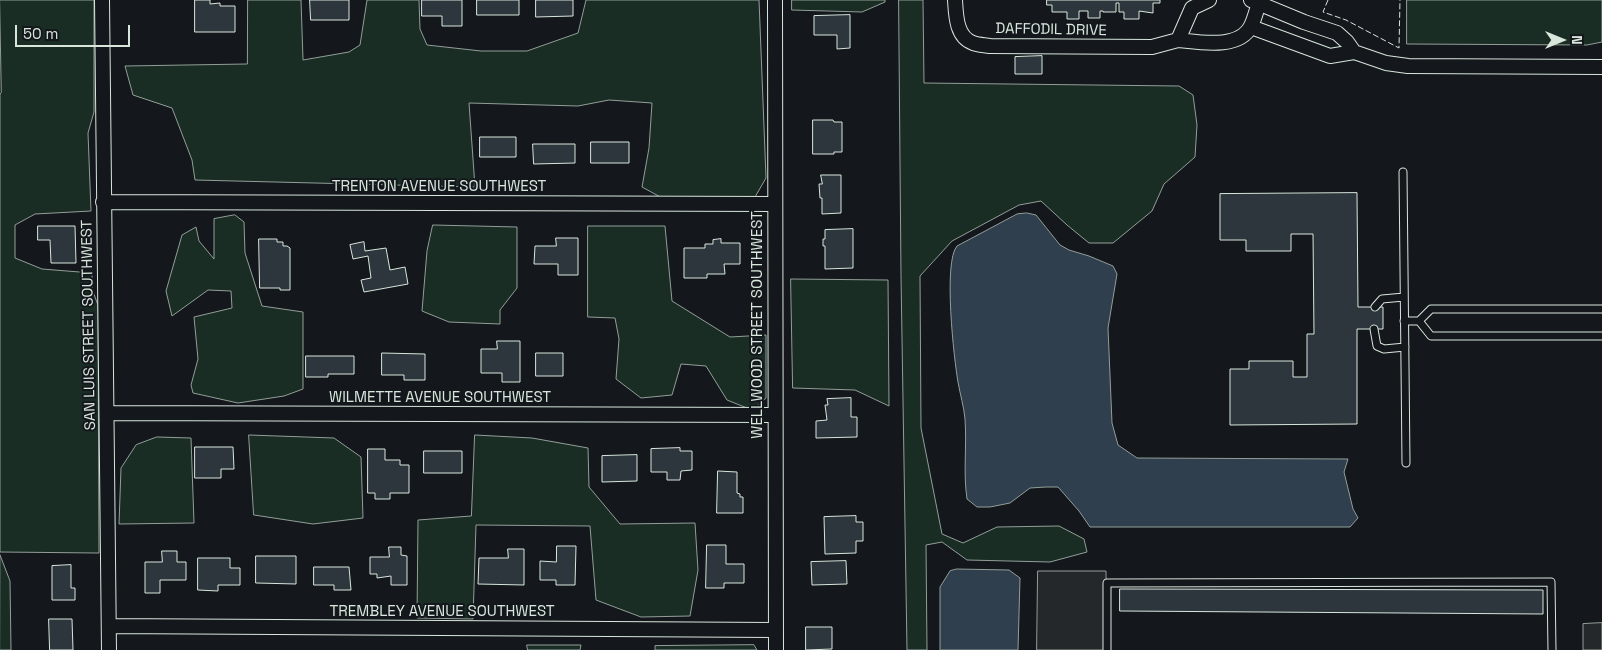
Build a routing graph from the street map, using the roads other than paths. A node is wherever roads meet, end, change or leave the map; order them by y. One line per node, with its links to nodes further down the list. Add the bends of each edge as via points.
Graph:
1 (102, 0): 11 (street, SAN LUIS STREET SOUTHWEST)
2 (774, 0): 12 (street, WELLWOOD STREET SOUTHWEST)
3 (956, 0): 7 (street, DAFFODIL DRIVE, via 957,24 963,37 973,43 990,46 1152,48)
4 (1209, 0): 7 (street, via 1192,8)
5 (1257, 1): 6 (street); 8 (street, via 1337,33)
6 (1251, 28): 7 (street, DAFFODIL DRIVE, via 1231,41 1218,44); 8 (street, via 1330,56)
7 (1178, 40)
8 (1354, 52): 9 (street, via 1386,63 1408,66)
9 (1602, 67)
10 (1402, 172): 13 (lane)
11 (103, 202): 12 (street, TRENTON AVENUE SOUTHWEST); 21 (street, SAN LUIS STREET SOUTHWEST)
12 (774, 204): 22 (street, WELLWOOD STREET SOUTHWEST)
13 (1404, 297): 14 (lane, via 1382,299); 16 (lane)
14 (1375, 307)
15 (1602, 309): 17 (lane, via 1432,309)
16 (1404, 321): 17 (lane); 20 (lane)
17 (1419, 321): 19 (lane, via 1431,336)
18 (1374, 329): 20 (lane, via 1377,346 1384,349)
19 (1602, 336)
20 (1405, 347): 23 (lane)
21 (107, 413): 22 (street, WILMETTE AVENUE SOUTHWEST); 24 (street, SAN LUIS STREET SOUTHWEST)
22 (774, 415): 25 (street, WELLWOOD STREET SOUTHWEST)
23 (1406, 463)
24 (109, 626): 25 (street, TREMBLEY AVENUE SOUTHWEST); 26 (street, SAN LUIS STREET SOUTHWEST)
25 (775, 630): 27 (street, WELLWOOD STREET SOUTHWEST)
26 (109, 650)
27 (776, 650)
28 (1107, 650): 29 (lane, via 1107,583 1551,582)
29 (1552, 650)

